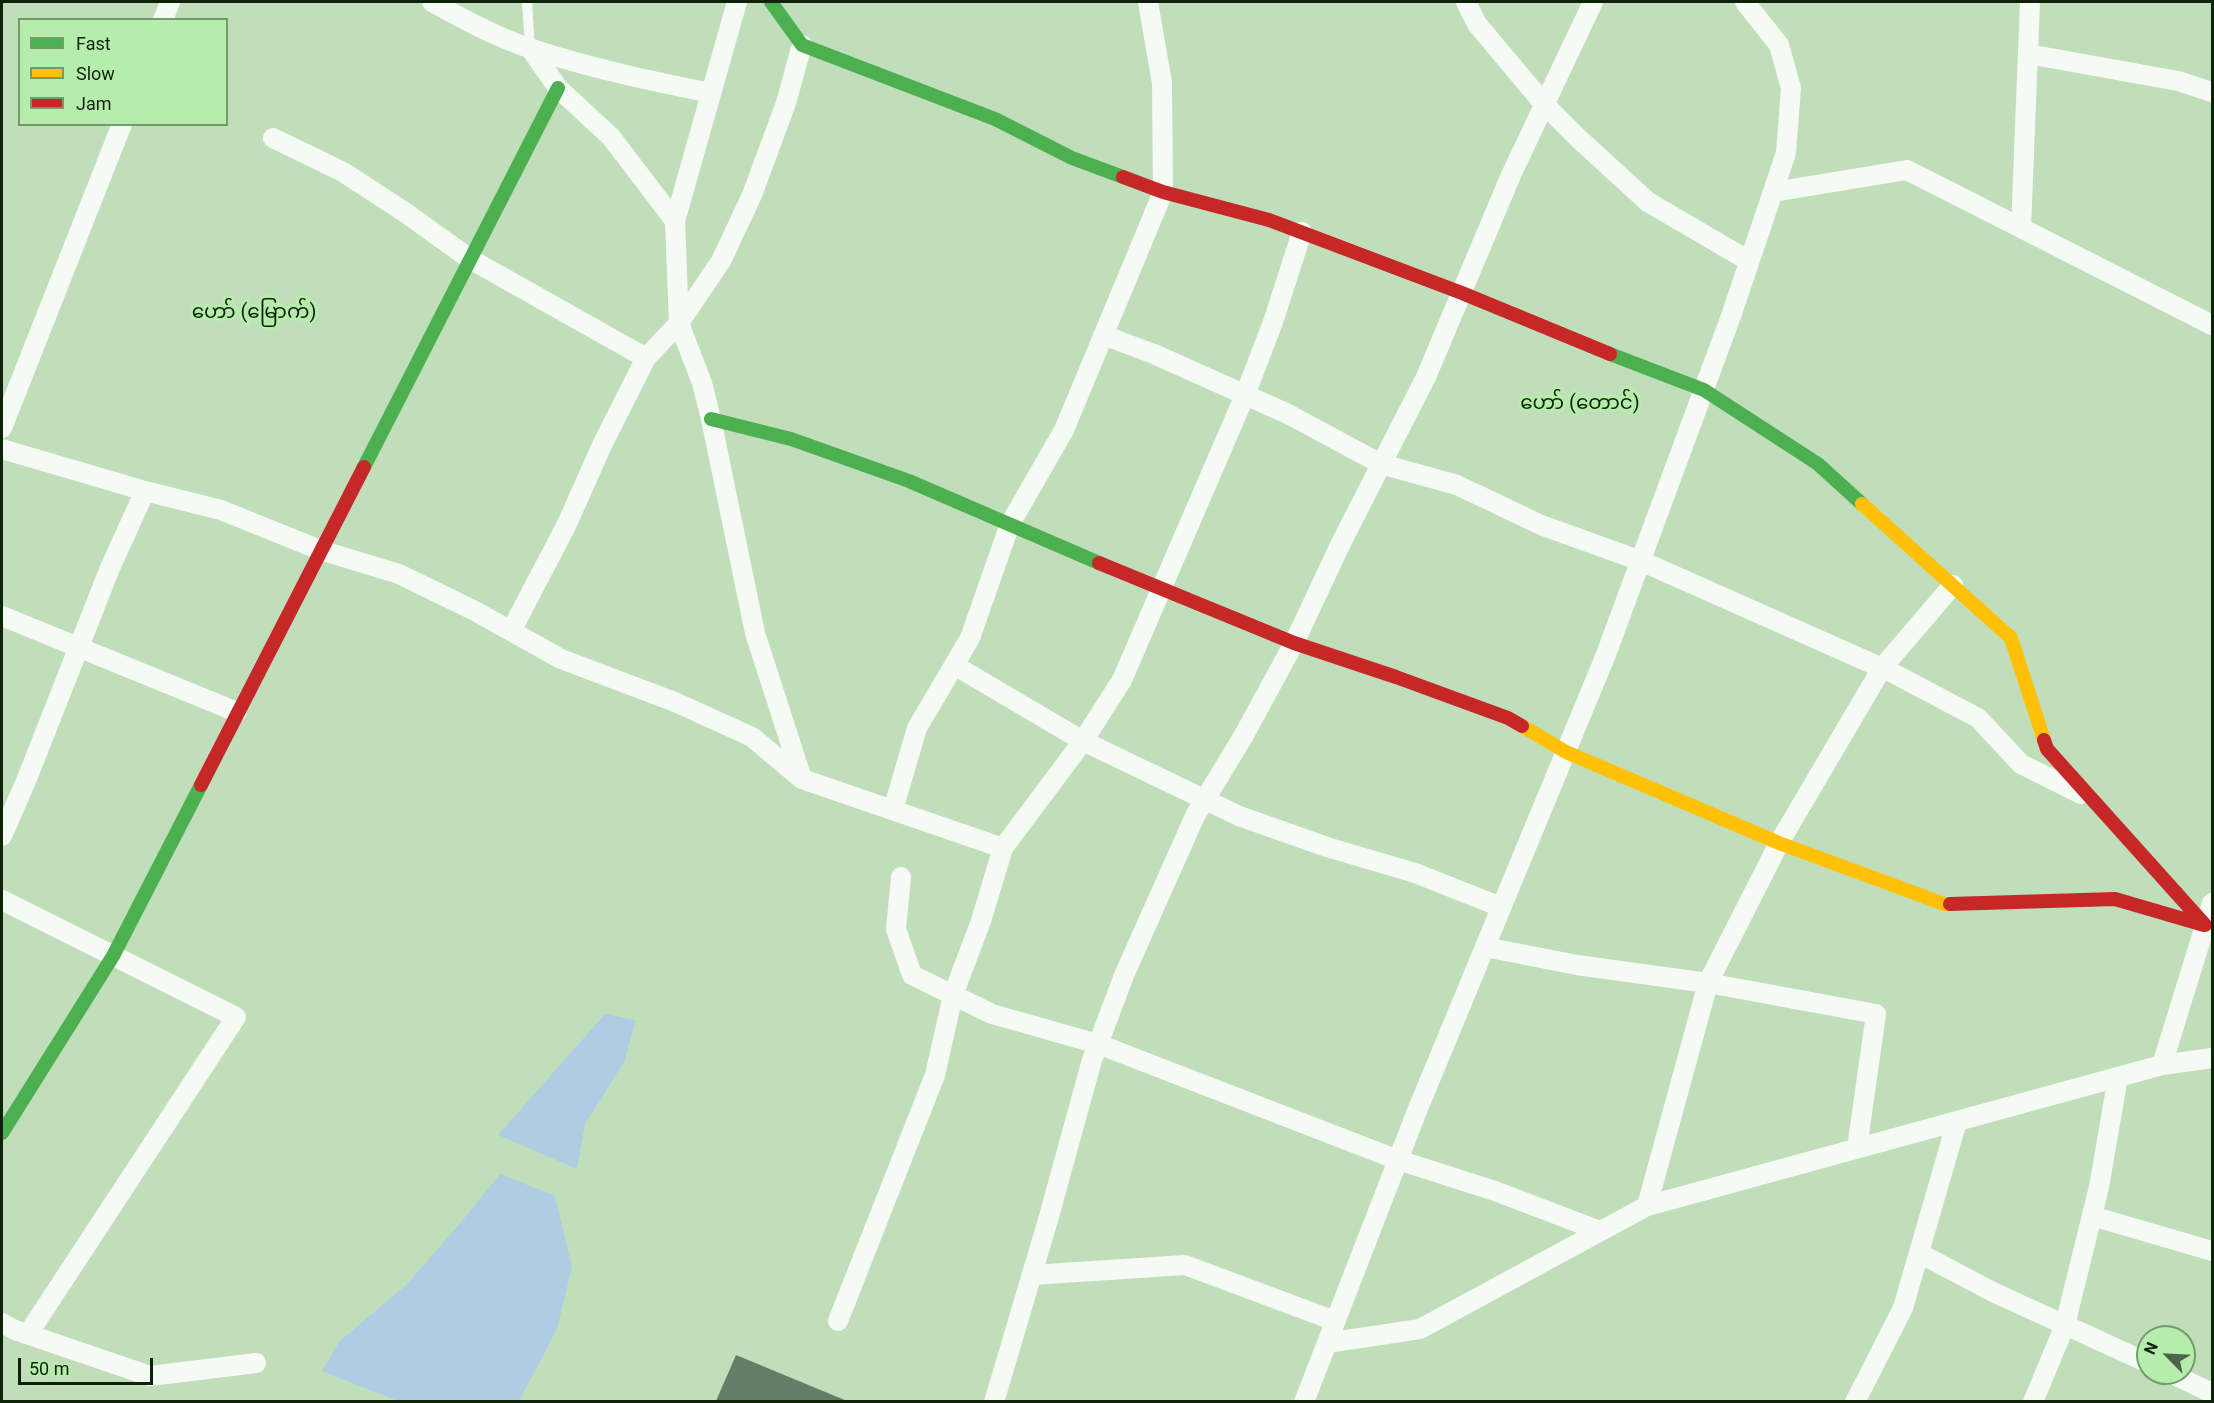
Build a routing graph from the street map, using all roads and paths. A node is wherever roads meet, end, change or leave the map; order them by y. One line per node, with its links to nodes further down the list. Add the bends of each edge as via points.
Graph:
1 (170, 2): 11 (street)
2 (432, 2): 13 (street)
3 (527, 2): 13 (lane)
4 (737, 2): 17 (street)
5 (771, 2): 12 (street)
6 (1148, 2): 21 (street, via 1162,83)
7 (1466, 2): 18 (street, via 1478,24)
8 (1593, 2): 18 (street)
9 (1745, 2): 22 (street, via 1779,45 1791,88 1786,153)
10 (2030, 2): 14 (street)
11 (164, 18)
12 (802, 45): 21 (street, via 995,119 1072,158); 29 (street, via 786,103 752,195 720,261)
13 (530, 48): 15 (street); 17 (street, via 630,76)
14 (2028, 54): 16 (street, via 2178,81); 24 (street)
15 (558, 88): 23 (street, via 611,137); 26 (street)
16 (2212, 92)
17 (711, 93): 23 (street)
18 (1544, 104): 27 (street, via 1648,202); 28 (street)
19 (121, 126): 36 (street)
20 (273, 138): 26 (street, via 343,172)
21 (1163, 192): 25 (street); 31 (street)
22 (1773, 192): 24 (street, via 1907,170); 27 (street)
23 (675, 221): 29 (street)
24 (2021, 228): 30 (street)
25 (1302, 232): 28 (street); 34 (street)
26 (470, 259): 32 (street); 41 (street)
27 (1749, 261): 33 (street)
28 (1462, 293): 33 (street); 38 (street, via 1426,378)
29 (679, 323): 32 (street); 35 (street)
30 (2212, 325)
31 (1103, 336): 34 (street); 40 (street, via 1064,430)
32 (646, 358): 46 (street)
33 (1704, 390): 42 (street); 43 (street, via 1818,464)
34 (1245, 395): 38 (street); 44 (street)
35 (711, 419): 40 (street, via 791,439 909,481); 54 (street, via 755,633)
36 (2, 428)
37 (2, 449): 39 (street)
38 (1382, 464): 42 (street, via 1457,485 1541,525); 47 (street)
39 (145, 491): 41 (street, via 220,510); 48 (street)
40 (1010, 524): 44 (street); 49 (street, via 970,638)
41 (320, 550): 46 (street, via 399,574); 51 (street)
42 (1641, 561): 50 (street); 53 (street)
43 (1953, 585): 50 (street); 56 (street, via 2011,638 2047,748)
44 (1160, 589): 47 (street); 52 (street, via 1122,680)
45 (2, 616): 48 (street)
46 (511, 631): 54 (street, via 561,659 675,702 752,737)
47 (1294, 643): 53 (street, via 1508,718); 55 (street)
48 (77, 646): 51 (street); 58 (street)
49 (954, 665): 52 (street); 57 (street, via 917,728)
50 (1881, 668): 56 (street, via 1978,718 2021,764); 59 (street)
51 (237, 712): 67 (street)
52 (1083, 741): 55 (street); 60 (street)
53 (1566, 752): 59 (street); 64 (street)
54 (802, 779): 57 (street)
55 (1204, 800): 64 (street, via 1327,847 1415,873); 70 (street, via 1129,963)
56 (2094, 801): 65 (street)
57 (893, 810): 60 (street)
58 (2, 836)
59 (1779, 843): 65 (street, via 1944,904 2115,899); 68 (street)
60 (1003, 848): 69 (street)
61 (901, 877): 69 (street, via 896,929 912,975)
62 (2, 900): 67 (street)
63 (2212, 903): 65 (street)
64 (1501, 908): 66 (street)
65 (2209, 926): 72 (street)
66 (1485, 947): 68 (street, via 1577,965); 77 (street)
67 (113, 956): 75 (street); 88 (street, via 236,1017)
68 (1708, 983): 76 (street, via 1876,1014); 78 (street)
69 (953, 995): 70 (street, via 992,1014); 84 (street, via 935,1075)
70 (1098, 1044): 77 (street); 83 (street)
71 (2212, 1058): 72 (street)
72 (2162, 1065): 73 (street)
73 (2118, 1077): 74 (street); 79 (street)
74 (1957, 1121): 76 (street); 82 (street)
75 (2, 1133)
76 (1857, 1148): 78 (street)
77 (1398, 1160): 80 (street); 85 (street)
78 (1647, 1206): 80 (street)
79 (2092, 1216): 81 (street); 87 (street)
80 (1600, 1231): 89 (street, via 1420,1329)
81 (2212, 1251)
82 (1919, 1253): 87 (street); 96 (street, via 1903,1308)
83 (1032, 1275): 85 (street, via 1185,1265); 94 (street)
84 (838, 1321)
85 (1335, 1321): 89 (street)
86 (2, 1323): 88 (street)
87 (2066, 1324): 90 (street); 97 (street)
88 (28, 1334): 91 (street, via 150,1376)
89 (1327, 1343): 95 (street)
90 (2136, 1357)
91 (256, 1363)
92 (2195, 1385): 93 (street)
93 (2212, 1393)
94 (994, 1401)
95 (1304, 1401)
96 (1855, 1401)
97 (2033, 1401)

